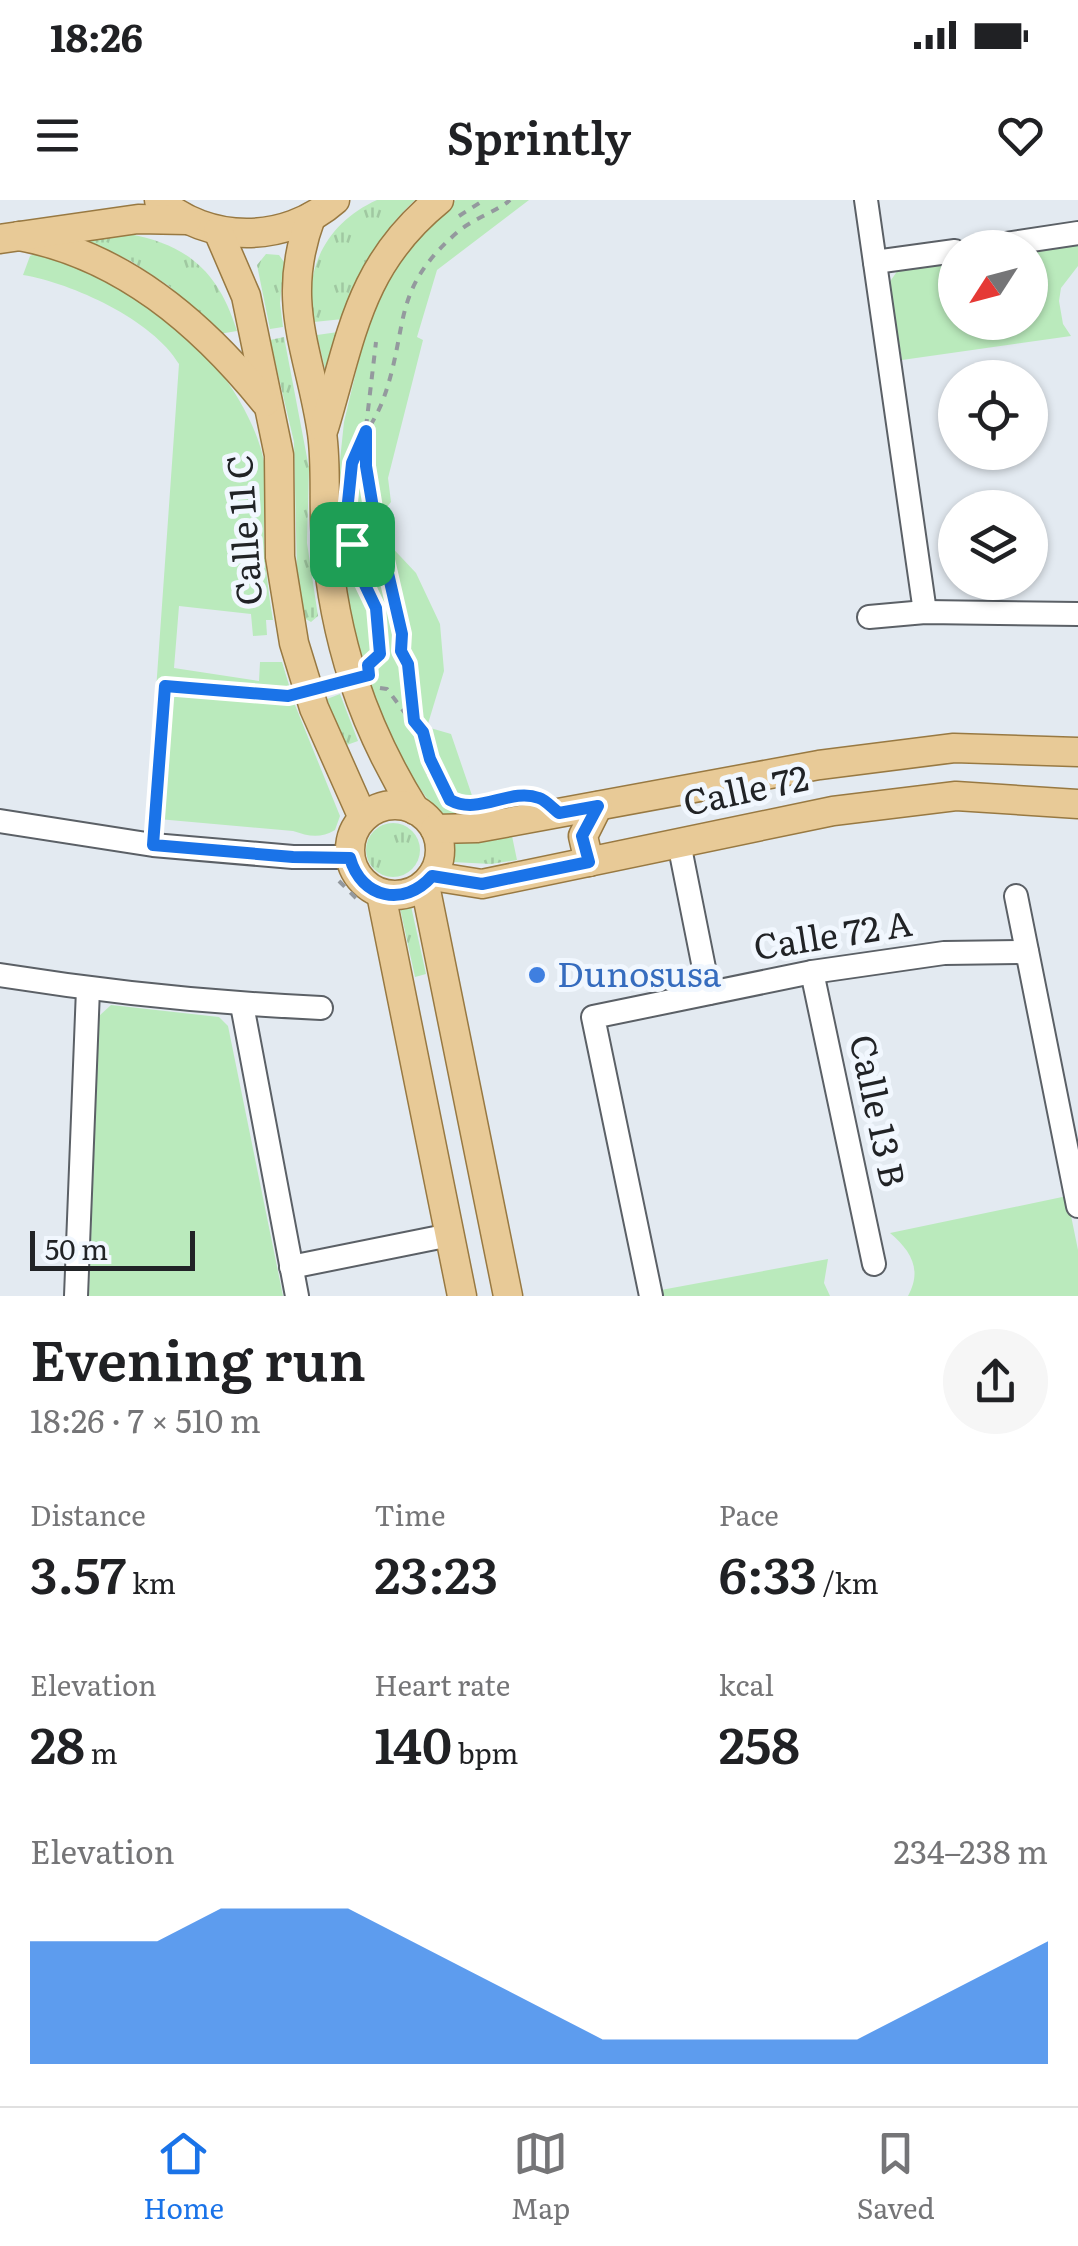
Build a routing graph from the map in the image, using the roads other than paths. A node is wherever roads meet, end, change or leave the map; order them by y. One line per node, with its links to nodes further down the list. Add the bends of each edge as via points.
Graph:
1 (158, 200): 6 (main road)
2 (334, 200): 5 (main road)
3 (866, 200): 12 (street)
4 (444, 212): 14 (main road, via 400,236 375,273)
5 (311, 218): 7 (main road, via 266,232); 14 (main road, via 297,272 296,319)
6 (187, 220): 7 (main road); 9 (main road, via 138,219)
7 (218, 231): 13 (main road, Calle 11 C, via 246,296)
8 (1078, 233): 10 (street)
9 (10, 238): 13 (main road, via 52,242 153,292 220,350)
10 (1048, 238)
11 (938, 253): 12 (street)
12 (875, 262): 15 (street)
13 (270, 407): 19 (main road, Calle 11 C, via 279,454 280,558)
14 (322, 434): 18 (main road)
15 (925, 612): 16 (street); 17 (street)
16 (1078, 614)
17 (869, 618)
18 (339, 634): 19 (main road); 24 (main road, via 360,677 372,735)
19 (294, 643): 23 (main road, Calle 11 C)
20 (1078, 752): 22 (main road, Calle 72, via 954,748)
21 (1078, 804): 26 (main road, Calle 72, via 956,796 832,811)
22 (598, 806): 24 (main road, Calle 72, via 477,828); 28 (main road, via 582,836)
23 (363, 818): 24 (main road, via 393,805); 27 (main road, via 351,836)
24 (425, 820): 29 (main road, via 440,848)
25 (0, 821): 27 (street, via 153,845)
26 (679, 843): 28 (main road, Calle 72); 36 (street)
27 (350, 858): 30 (main road, via 357,876)
28 (589, 862): 29 (main road, Calle 72, via 482,884)
29 (428, 881): 30 (main road, via 404,895); 37 (main road)
30 (382, 894): 40 (main road)
31 (1016, 896): 32 (street)
32 (1027, 952): 33 (street, Calle 72 A, via 944,953); 41 (street)
33 (812, 972): 36 (street, Calle 72 A); 43 (street, Calle 13 B)
34 (0, 975): 35 (street)
35 (88, 989): 38 (street); 45 (street)
36 (709, 993): 49 (street, Calle 72 A, via 593,1017)
37 (449, 1002): 40 (main road); 48 (main road)
38 (242, 1005): 39 (street); 44 (street)
39 (322, 1008)
40 (405, 1011): 42 (main road)
41 (1078, 1206)
42 (450, 1235): 44 (street); 47 (main road)
43 (874, 1264)
44 (291, 1267): 46 (street)
45 (76, 1296)
46 (297, 1296)
47 (462, 1296)
48 (508, 1296)
49 (650, 1296)

